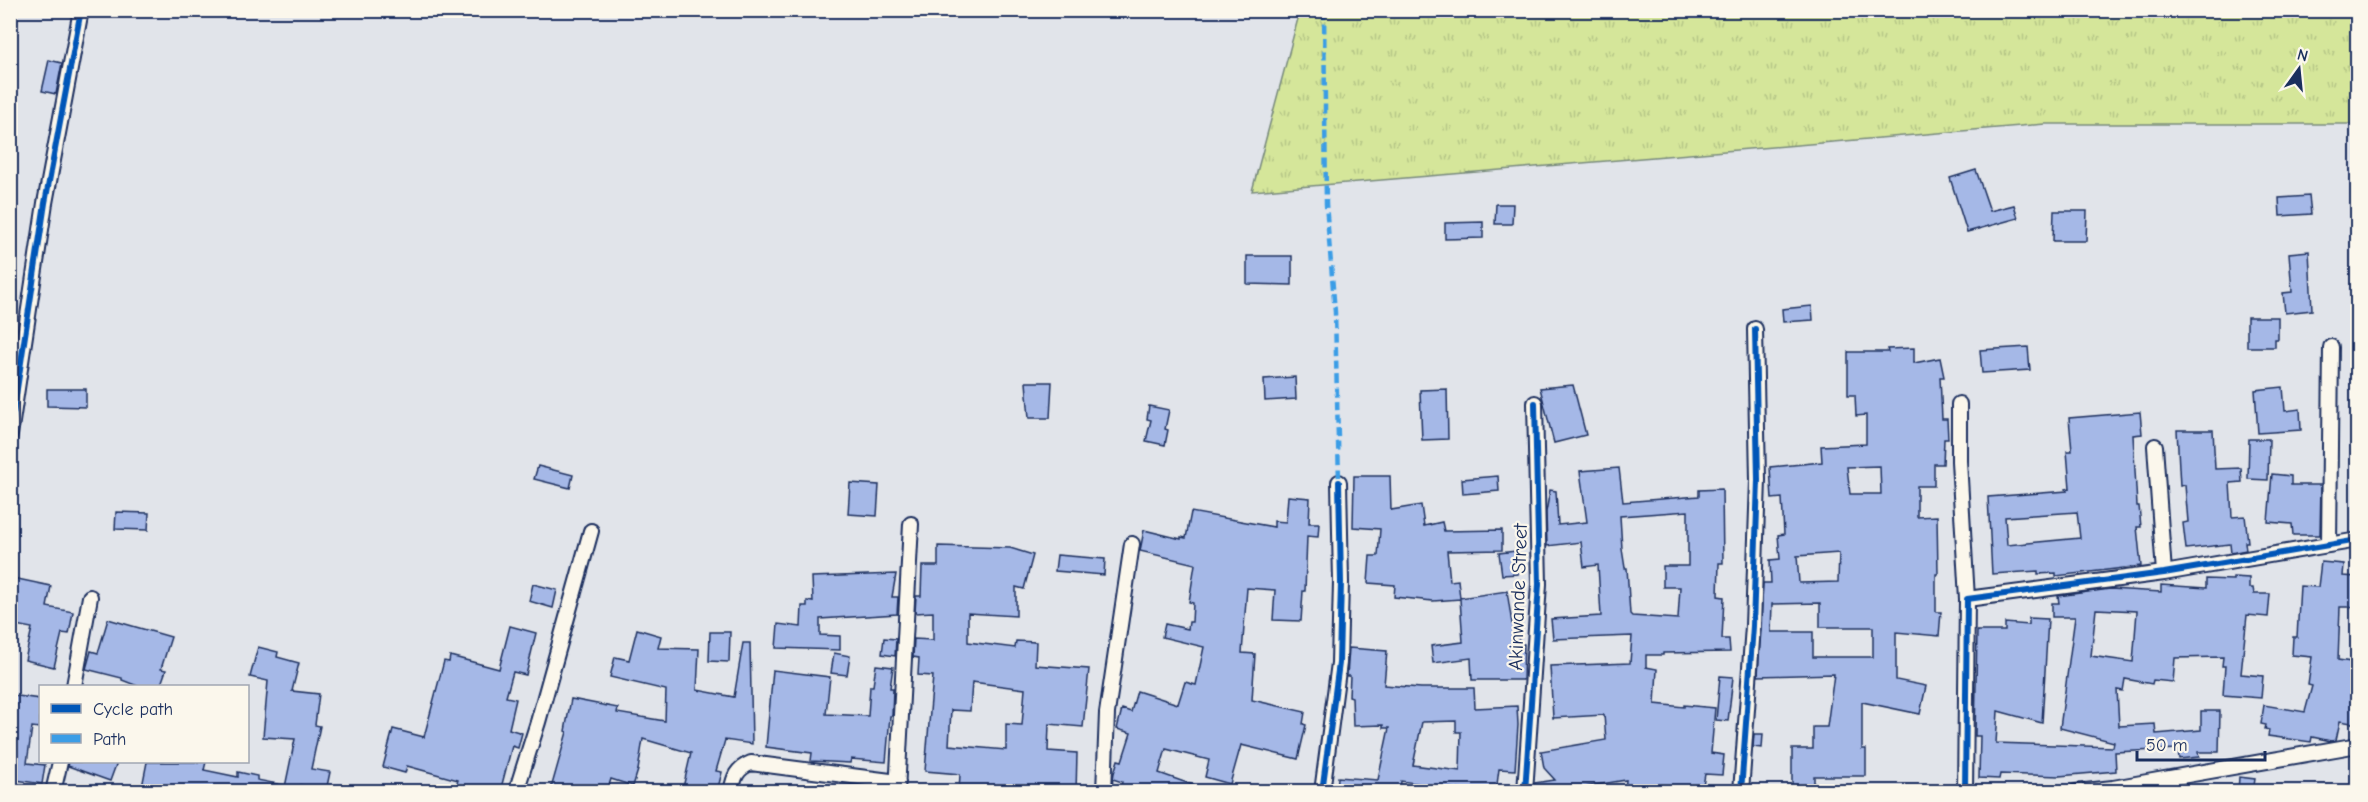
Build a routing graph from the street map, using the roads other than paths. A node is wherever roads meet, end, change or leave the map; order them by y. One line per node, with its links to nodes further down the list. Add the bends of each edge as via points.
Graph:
1 (81, 10): 6 (street, via 45,203)
2 (1755, 329): 27 (street, via 1758,480)
3 (2331, 347): 13 (street)
4 (1535, 404): 26 (street, Akinwande Street, via 1539,584)
5 (1959, 404): 16 (street)
6 (10, 435)
7 (2155, 446): 14 (street)
8 (1339, 482): 25 (street, via 1339,663)
9 (911, 524): 20 (street)
10 (591, 531): 22 (street)
11 (2358, 540): 13 (street)
12 (1132, 544): 24 (street, via 1107,713)
13 (2329, 545): 14 (street)
14 (2164, 573): 16 (street)
15 (90, 597): 17 (street)
16 (1967, 599): 28 (street)
17 (74, 685)
18 (2358, 745): 29 (street)
19 (60, 763): 21 (street)
20 (898, 787): 23 (street, via 751,763 741,767 734,777)
21 (53, 792)
22 (516, 792)
23 (731, 792)
24 (1104, 792)
25 (1322, 792)
26 (1525, 792)
27 (1741, 792)
28 (1965, 792)
29 (2076, 792)

